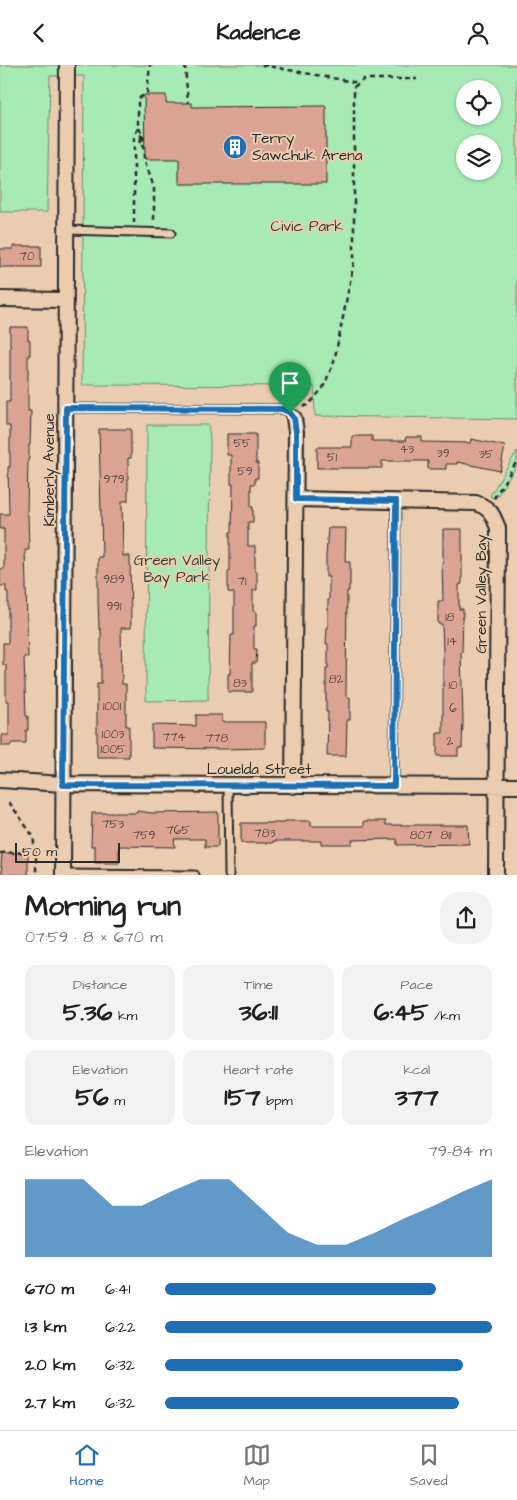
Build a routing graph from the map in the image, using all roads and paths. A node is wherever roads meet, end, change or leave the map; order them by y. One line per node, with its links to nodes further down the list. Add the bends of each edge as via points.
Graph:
1 (66, 65): 11 (street, Kimberly Avenue)
2 (150, 65): 8 (path, via 147,93 138,99)
3 (186, 65): 7 (path)
4 (262, 65): 6 (path)
5 (417, 79): 6 (path, via 364,79)
6 (360, 83): 18 (path, via 354,87 354,261 334,362 323,388)
7 (188, 103)
8 (138, 128): 10 (path); 12 (path, via 134,137)
9 (145, 135): 10 (path, bridge, via 141,135 140,146)
10 (143, 146): 13 (path, via 154,188)
11 (65, 230): 12 (lane); 16 (street, Kimberly Avenue)
12 (134, 232): 13 (lane)
13 (154, 232): 14 (lane)
14 (171, 233)
15 (0, 299): 16 (street)
16 (65, 300): 17 (street, Kimberly Avenue)
17 (66, 408): 18 (lane, via 282,409); 24 (street, Kimberly Avenue)
18 (292, 416): 20 (street, via 296,432)
19 (517, 461): 22 (path)
20 (296, 499): 21 (street); 26 (street)
21 (396, 501): 22 (street, via 476,503); 27 (lane)
22 (488, 508): 28 (street, Green Valley Bay, via 498,528)
23 (0, 780): 24 (street, Louelda Street)
24 (63, 785): 25 (street, Louelda Street); 33 (street, Kimberly Avenue)
25 (228, 785): 26 (street, Louelda Street); 36 (lane)
26 (293, 786): 27 (street, Louelda Street)
27 (394, 786): 28 (street, Louelda Street)
28 (496, 786): 29 (street, Louelda Street); 37 (street, Green Valley Bay)
29 (517, 787)
30 (9, 802): 31 (path, via 33,836)
31 (36, 852): 32 (path); 34 (path)
32 (0, 853)
33 (63, 874): 35 (lane)
34 (36, 875)
35 (195, 875)
36 (229, 875)
37 (496, 875)

